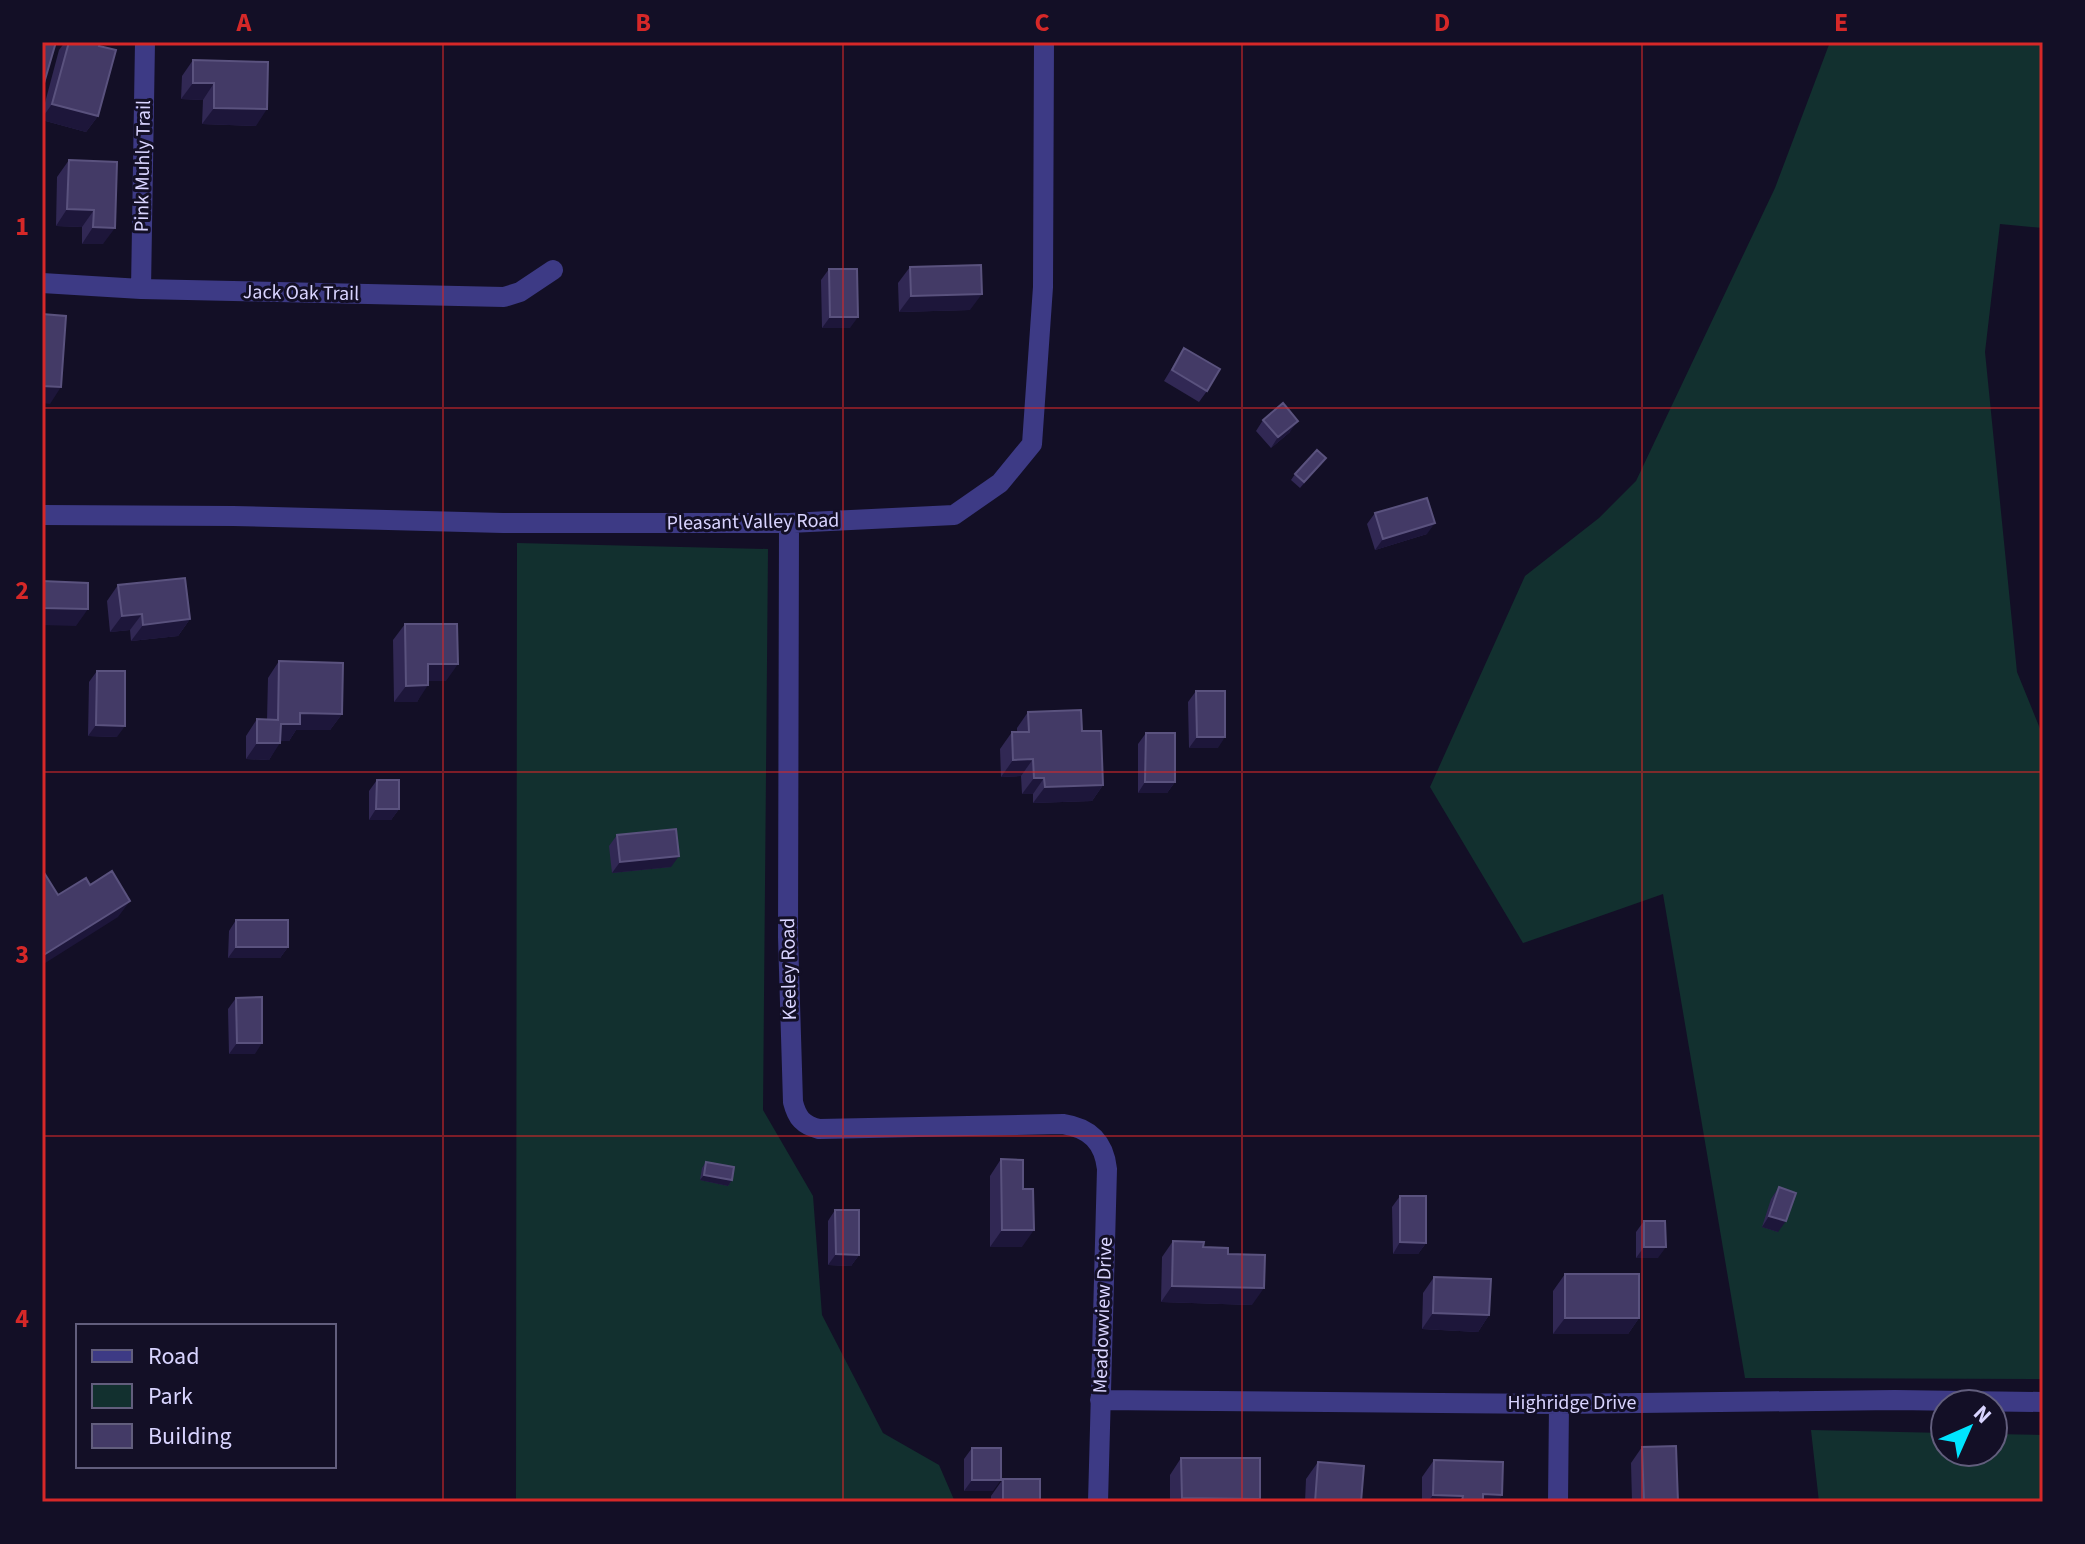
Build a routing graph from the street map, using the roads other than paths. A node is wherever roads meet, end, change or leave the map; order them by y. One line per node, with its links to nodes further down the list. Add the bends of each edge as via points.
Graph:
1 (145, 42): 5 (street, Pink Muhly Trail)
2 (1044, 42): 7 (street, Pleasant Valley Road, via 1043,287 1032,444 1000,483 954,515)
3 (553, 270): 5 (street, Jack Oak Trail, via 504,297)
4 (42, 283): 5 (street, Jack Oak Trail)
5 (141, 289)
6 (42, 515): 7 (street, Pleasant Valley Road)
7 (789, 523): 8 (street, Keeley Road, via 788,937 796,1113 819,1129 1046,1123 1078,1126)
8 (1089, 1133): 9 (street, Meadowview Drive, via 1099,1142 1107,1169)
9 (1100, 1400): 11 (street, Highridge Drive); 12 (street, Meadowview Drive)
10 (2043, 1402): 11 (street, Highridge Drive)
11 (1559, 1404): 13 (street)
12 (1098, 1502)
13 (1558, 1502)

